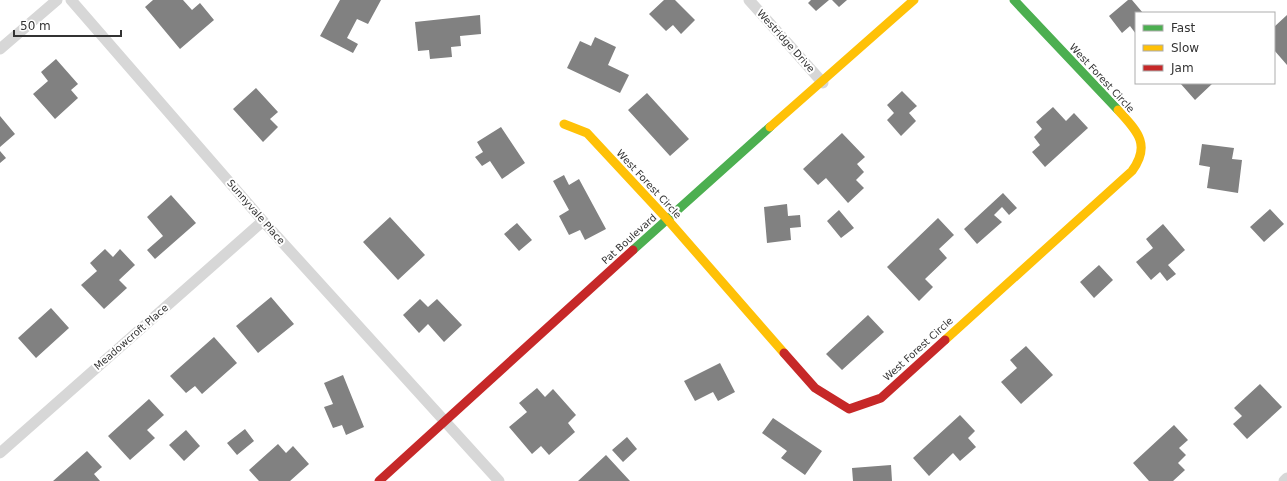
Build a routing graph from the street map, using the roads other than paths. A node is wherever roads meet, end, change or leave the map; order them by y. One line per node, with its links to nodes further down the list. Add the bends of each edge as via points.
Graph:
1 (57, 0): 6 (street)
2 (71, 0): 10 (street, Sunnyvale Place)
3 (749, 0): 7 (street, Westridge Drive)
4 (914, 0): 7 (street, Pat Boulevard)
5 (1014, 0): 9 (street, West Forest Circle, via 1137,131 1141,144 1140,159 1132,171 881,398 849,409 815,388)
6 (0, 49)
7 (823, 83): 9 (street, Pat Boulevard)
8 (564, 124): 9 (street, West Forest Circle, via 587,133)
9 (667, 219): 11 (street, Pat Boulevard)
10 (262, 221): 11 (street, Sunnyvale Place); 12 (street, Meadowcroft Place)
11 (444, 421): 14 (street, Pat Boulevard); 15 (street, Sunnyvale Place)
12 (0, 453)
13 (1287, 478): 16 (street)
14 (379, 481)
15 (499, 481)
16 (1284, 481)

